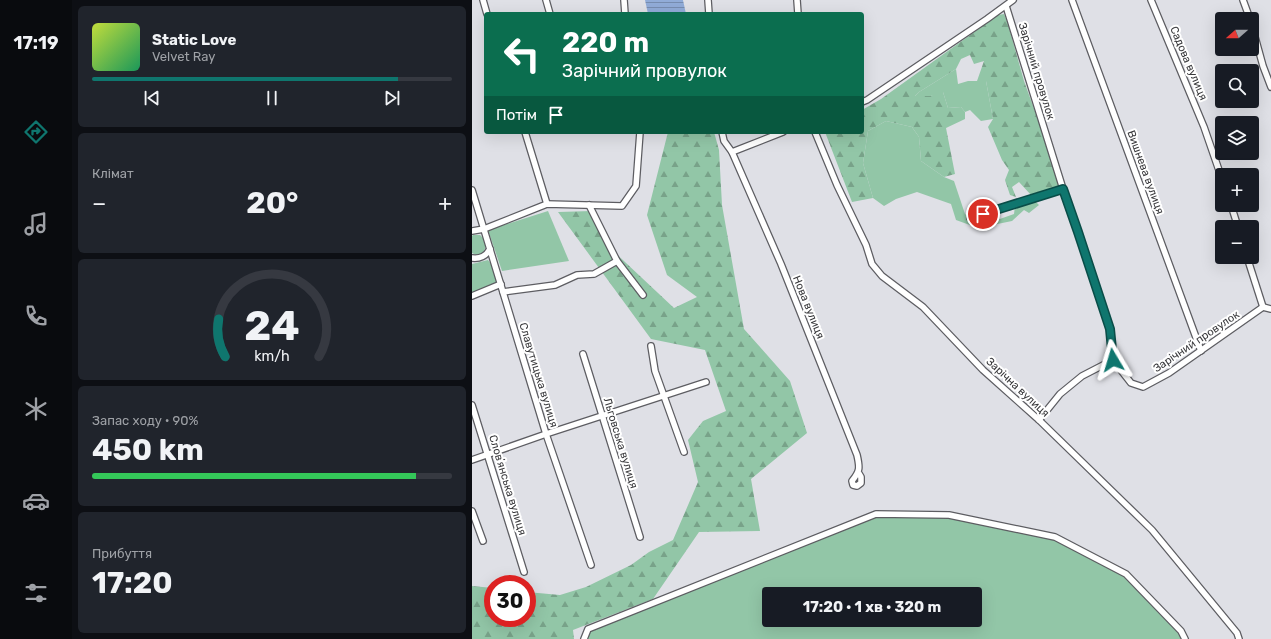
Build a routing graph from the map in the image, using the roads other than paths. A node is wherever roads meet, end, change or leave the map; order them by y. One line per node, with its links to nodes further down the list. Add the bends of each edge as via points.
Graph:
1 (483, 0): 11 (street)
2 (546, 0): 12 (street)
3 (624, 0): 13 (street)
4 (708, 0): 14 (street)
5 (797, 0): 15 (street)
6 (1013, 0): 10 (street)
7 (1072, 0): 45 (street, Вишнева вулиця)
8 (1151, 0): 26 (street, Садова вулиця, via 1204,126)
9 (1243, 0): 16 (street)
10 (1006, 6): 19 (street); 27 (street, Зарічний провулок)
11 (486, 12)
12 (549, 12)
13 (625, 12)
14 (709, 12)
15 (798, 12)
16 (1247, 12)
17 (1259, 51): 18 (street)
18 (1271, 87)
19 (864, 101)
20 (526, 134): 29 (street)
21 (640, 134): 30 (street, via 636,186 622,206)
22 (722, 134): 25 (street, Нова вулиця)
23 (778, 134): 25 (street)
24 (816, 134): 52 (street, Зарічна вулиця, via 866,245 872,264 882,276 923,307 983,370)
25 (732, 152): 57 (street, Нова вулиця, via 857,455 860,465)
26 (1218, 168)
27 (1063, 189): 31 (street); 47 (street, Зарічний провулок, via 1110,329)
28 (472, 190): 32 (street, Славутицька вулиця)
29 (547, 204): 30 (street); 32 (street)
30 (589, 205): 36 (street)
31 (970, 218)
32 (484, 229): 33 (street); 34 (street, Славутицька вулиця)
33 (472, 231)
34 (490, 249): 35 (street, via 486,256); 38 (street, Славутицька вулиця)
35 (472, 258)
36 (617, 261): 39 (street, via 594,274 577,275 555,285); 40 (street)
37 (1249, 264): 42 (street)
38 (501, 284): 39 (street, Славутицька вулиця); 41 (street)
39 (503, 292): 53 (street, Славутицька вулиця)
40 (643, 295)
41 (472, 296)
42 (1263, 307): 43 (street); 45 (street, Зарічний провулок)
43 (1271, 309)
44 (651, 346): 49 (street, via 655,371)
45 (1201, 351): 47 (street, Зарічний провулок, via 1143,387 1131,383)
46 (583, 354): 51 (street, Льговська вулиця)
47 (1113, 360): 52 (street, via 1082,376 1060,394)
48 (706, 382): 49 (street)
49 (664, 396): 51 (street); 54 (street)
50 (472, 405): 55 (street, Словʼянська вулиця)
51 (602, 416): 53 (street); 59 (street, Льговська вулиця)
52 (1039, 420): 65 (street, Зарічна вулиця, via 1152,530 1237,633)
53 (546, 434): 55 (street); 61 (street, Славутицька вулиця)
54 (684, 452)
55 (487, 454): 56 (street); 62 (street, Словʼянська вулиця)
56 (472, 460)
57 (858, 472)
58 (472, 511): 60 (street)
59 (640, 537)
60 (483, 541)
61 (591, 565)
62 (524, 572)
63 (584, 639): 64 (street, via 588,629 876,514 949,515 1055,537 1126,574 1181,631)
64 (1185, 639)
65 (1239, 639)

